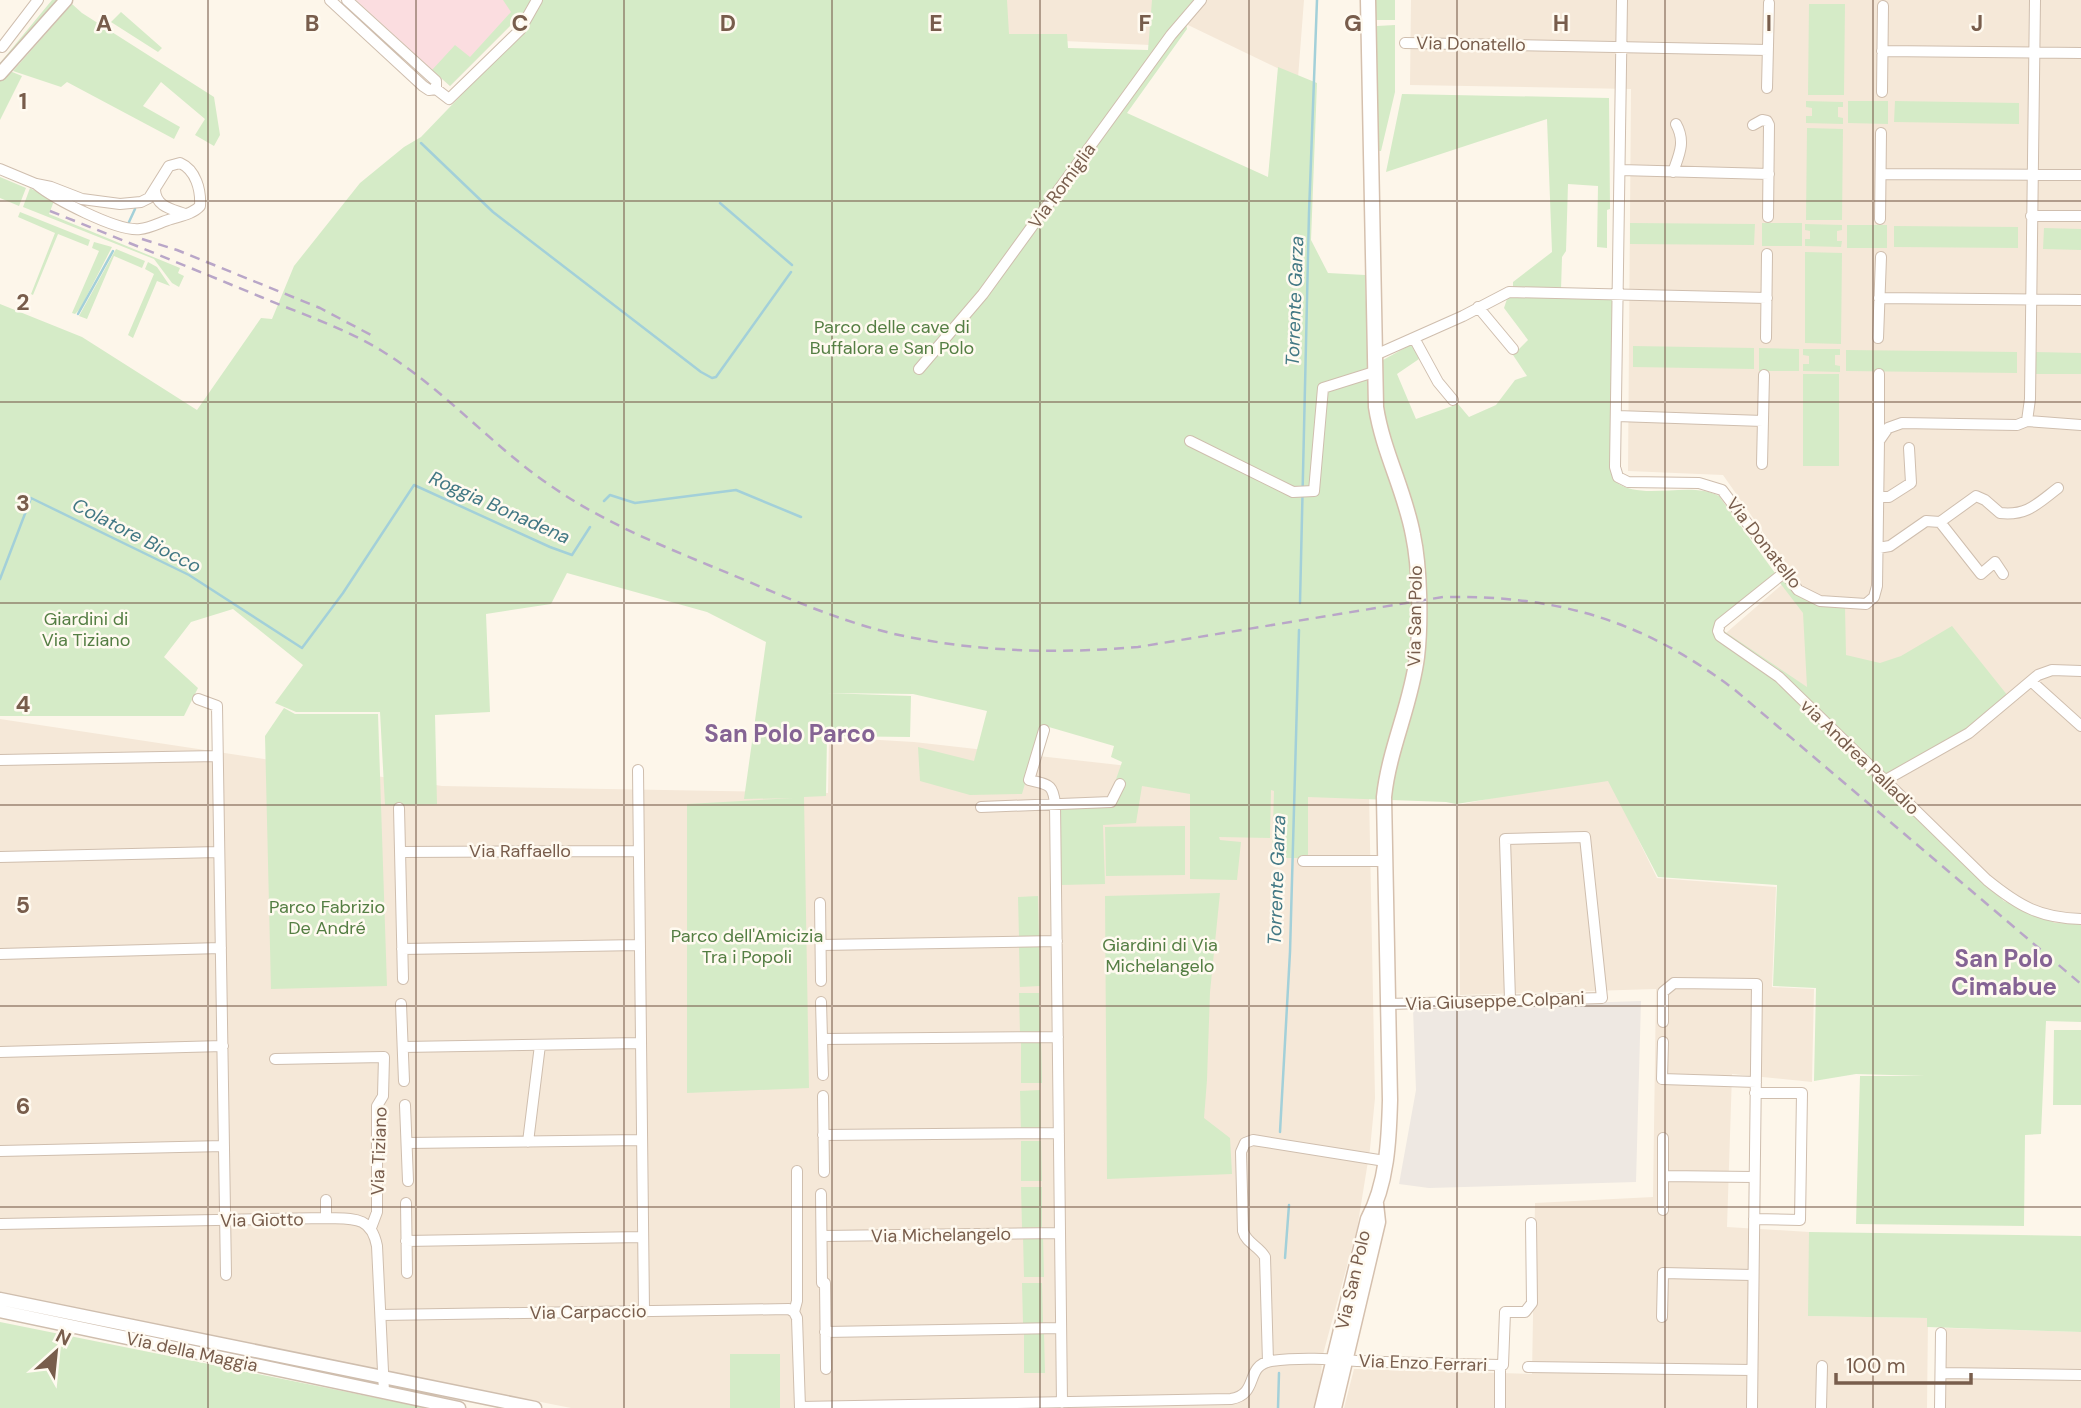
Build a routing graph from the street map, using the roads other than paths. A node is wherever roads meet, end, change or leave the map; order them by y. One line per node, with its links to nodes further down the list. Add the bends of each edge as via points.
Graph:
1 (38, 0): 14 (street)
2 (66, 0): 21 (street)
3 (346, 0): 9 (street, via 340,4); 20 (street)
4 (537, 0): 23 (street, via 520,30 449,99)
5 (1200, 0): 55 (street, Via Romiglia, via 983,294)
6 (1368, 0): 54 (main road, Via San Polo)
7 (1622, 0): 13 (street, Via Donatello)
8 (2035, 0): 17 (street)
9 (332, 1): 19 (street)
10 (1769, 4): 15 (street)
11 (1883, 6): 16 (street)
12 (1405, 43): 13 (street, Via Donatello)
13 (1622, 46): 15 (street, Via Donatello); 29 (street, Via Donatello)
14 (2, 47)
15 (1768, 50): 22 (street)
16 (1882, 51): 17 (street); 24 (street)
17 (2034, 53): 18 (street); 33 (street)
18 (2081, 53)
19 (396, 60): 20 (street); 23 (street, via 423,86)
20 (425, 71): 23 (street, via 436,81)
21 (0, 74)
22 (1767, 88)
23 (436, 89)
24 (1882, 92)
25 (1676, 124): 30 (street, via 1682,148)
26 (1753, 125): 31 (street, via 1762,120 1769,125)
27 (1881, 133): 32 (street)
28 (0, 169): 35 (street)
29 (1620, 170): 30 (street); 44 (street, Via Donatello)
30 (1673, 172): 31 (street)
31 (1769, 174): 40 (street)
32 (1881, 174): 33 (street); 41 (street)
33 (2032, 176): 34 (street); 38 (street)
34 (2081, 176)
35 (36, 184): 36 (street, via 109,204 141,202); 37 (street, via 67,204 131,229)
36 (155, 191): 37 (street, via 160,203); 37 (street, via 169,166 187,166 193,171 201,202 197,210)
37 (185, 214)
38 (2031, 216): 39 (street); 47 (street)
39 (2081, 216)
40 (1768, 217)
41 (1880, 219)
42 (1767, 254): 45 (street)
43 (1881, 257): 46 (street)
44 (1618, 294): 45 (street); 49 (street, via 1509,292); 60 (street, Via Donatello)
45 (1766, 298): 51 (street)
46 (1879, 298): 47 (street); 52 (street)
47 (2031, 300): 48 (street); 62 (street)
48 (2081, 300)
49 (1478, 307): 50 (street); 53 (street)
50 (1414, 338): 54 (street); 59 (street, via 1438,382)
51 (1766, 338)
52 (1878, 338)
53 (1513, 349)
54 (1373, 356): 56 (main road, Via San Polo)
55 (919, 369)
56 (1374, 372): 64 (street, via 1323,388 1314,491 1293,492); 92 (main road, Via San Polo, via 1380,433 1414,536 1418,608 1414,675 1386,772)
57 (1879, 374): 65 (street)
58 (1764, 375): 61 (street)
59 (1454, 400)
60 (1617, 416): 61 (street); 72 (street, Via Donatello, via 1618,477 1628,482 1699,482 1723,490)
61 (1763, 421): 67 (street)
62 (2026, 421): 63 (street); 65 (street, via 2017,425 1902,423 1888,428)
63 (2081, 425)
64 (1191, 441)
65 (1879, 441): 69 (street)
66 (1909, 448): 69 (street, via 1911,483 1889,497)
67 (1762, 464)
68 (2058, 488): 70 (street, via 2019,513 2000,513 1976,496)
69 (1879, 497): 71 (street)
70 (1940, 522): 71 (street, via 1926,521 1890,546); 73 (street, via 1981,574 1995,562)
71 (1878, 548): 72 (street, Via Donatello, via 1877,586 1866,604 1820,601 1798,590)
72 (1785, 572): 82 (street, via Andrea Palladio, via 1720,624 1720,636 1779,677)
73 (2003, 574)
74 (2081, 671): 75 (street, via Andrea Palladio, via 2052,670)
75 (2031, 681): 77 (street); 82 (street, via Andrea Palladio, via 1969,733)
76 (198, 699): 79 (street, via 216,706)
77 (2081, 726)
78 (1044, 730): 84 (street, via 1029,780 1050,786)
79 (218, 756): 80 (street); 88 (street)
80 (0, 760)
81 (638, 770): 87 (street)
82 (1884, 781): 94 (street, via Andrea Palladio, via 2009,897 2055,919)
83 (1120, 784): 84 (street, via 1111,802)
84 (1055, 804): 85 (street); 95 (street)
85 (981, 807)
86 (400, 808): 89 (street)
87 (639, 851): 89 (street, Via Raffaello); 97 (street)
88 (219, 852): 90 (street); 98 (street)
89 (401, 852): 99 (street)
90 (0, 857)
91 (1303, 861): 92 (street)
92 (1385, 861): 106 (main road, Via San Polo)
93 (820, 903): 96 (street)
94 (2081, 919)
95 (1057, 941): 96 (street); 108 (street)
96 (821, 945): 102 (street)
97 (640, 946): 99 (street); 111 (street)
98 (221, 948): 100 (street); 113 (street)
99 (402, 949): 101 (street)
100 (0, 954)
101 (403, 979)
102 (821, 981)
103 (1510, 1000): 103 (street, Via Giuseppe Colpani, via 1602,999 1585,837 1505,839); 106 (street, Via Giuseppe Colpani)
104 (821, 1002): 109 (street)
105 (401, 1004): 114 (street)
106 (1388, 1004): 130 (main road, Via San Polo, via 1391,1100)
107 (1663, 1022): 119 (street, via 1663,992 1674,983 1757,984)
108 (1058, 1037): 109 (street); 122 (street)
109 (822, 1040): 117 (street)
110 (1662, 1042): 119 (street, via 1662,1079)
111 (641, 1043): 112 (street); 125 (street)
112 (540, 1045): 114 (street); 126 (street)
113 (223, 1046): 115 (street); 128 (street)
114 (403, 1047): 118 (street)
115 (0, 1052)
116 (275, 1059): 145 (street, Via Tiziano, via 384,1057 383,1096 377,1106 377,1212)
117 (822, 1075)
118 (404, 1081)
119 (1756, 1087): 134 (street); 141 (street, via 1802,1093 1800,1220)
120 (823, 1096): 123 (street)
121 (405, 1105): 127 (street)
122 (1059, 1133): 123 (street); 146 (street)
123 (823, 1135): 132 (street)
124 (1663, 1138): 133 (street)
125 (642, 1140): 126 (street); 148 (street)
126 (528, 1142): 127 (street)
127 (407, 1143): 135 (street)
128 (225, 1146): 129 (street); 142 (street)
129 (0, 1151)
130 (1385, 1161): 162 (main road, Via San Polo, via 1376,1203 1378,1222); 163 (street, via 1253,1140 1245,1143 1241,1152 1243,1231 1265,1257)
131 (797, 1171): 156 (street)
132 (824, 1172)
133 (1663, 1176): 134 (street); 139 (street)
134 (1754, 1177): 141 (street)
135 (408, 1181)
136 (821, 1194): 147 (street)
137 (326, 1200): 140 (street)
138 (407, 1203): 149 (street)
139 (1663, 1210)
140 (326, 1218): 142 (street, Via Giotto); 145 (street, Via Giotto, via 351,1219)
141 (1754, 1219): 152 (street)
142 (226, 1221): 144 (street, Via Giotto); 151 (street)
143 (1531, 1223): 164 (street, via 1532,1303 1525,1312 1505,1311)
144 (0, 1224)
145 (372, 1228): 157 (street)
146 (1060, 1233): 147 (street, Via Michelangelo); 159 (street)
147 (822, 1236): 160 (street)
148 (643, 1237): 149 (street); 155 (street)
149 (406, 1241): 150 (street)
150 (407, 1273)
151 (226, 1275)
152 (1752, 1275): 158 (street, via 1662,1273); 168 (street)
153 (0, 1299): 171 (street, Via della Maggia)
154 (0, 1311): 172 (street, Via della Maggia)
155 (643, 1311): 156 (street, Via Carpaccio, via 783,1308); 157 (street, Via Carpaccio)
156 (794, 1312): 176 (street)
157 (381, 1315): 171 (street)
158 (1662, 1317)
159 (1061, 1328): 160 (street); 173 (street)
160 (825, 1332): 167 (street)
161 (1941, 1333): 169 (street)
162 (1341, 1359): 163 (street, Via Enzo Ferrari); 164 (street, Via Enzo Ferrari); 177 (main road, Via San Polo); 178 (main road, Via San Polo)
163 (1268, 1362): 173 (street, via 1256,1370 1241,1397)
164 (1500, 1365): 179 (street)
165 (1822, 1366): 181 (street)
166 (1528, 1367): 168 (street)
167 (826, 1368)
168 (1752, 1370): 180 (street)
169 (1941, 1373): 170 (street); 182 (street)
170 (2081, 1375)
171 (383, 1377): 172 (street); 175 (street, Via della Maggia)
172 (384, 1392): 174 (street, Via della Maggia)
173 (1062, 1402): 176 (street)
174 (460, 1408)
175 (535, 1408)
176 (800, 1408)
177 (1322, 1408)
178 (1334, 1408)
179 (1500, 1408)
180 (1752, 1408)
181 (1821, 1408)
182 (1940, 1408)

